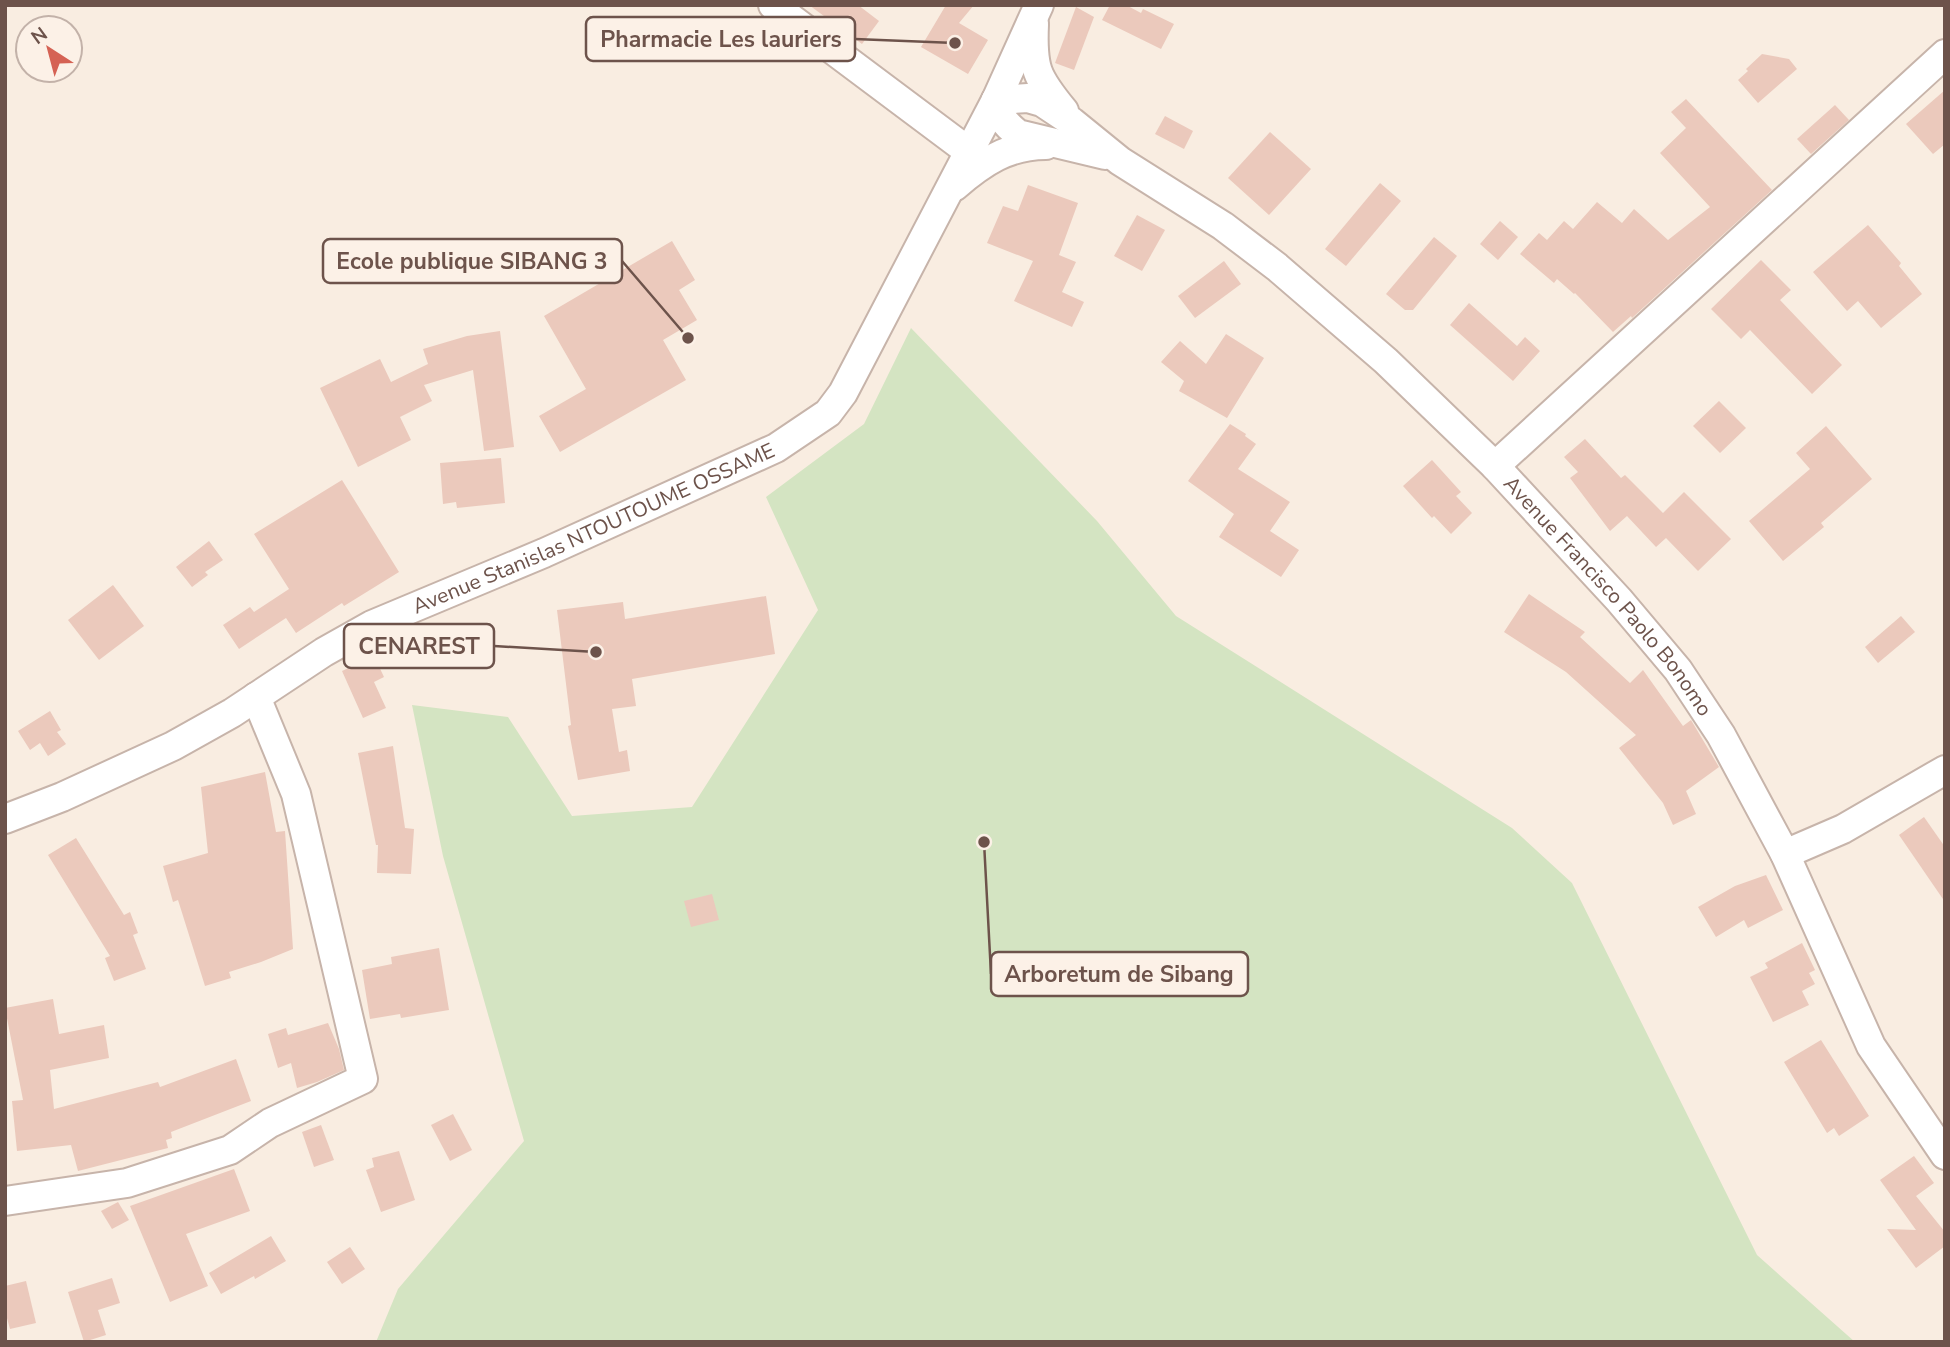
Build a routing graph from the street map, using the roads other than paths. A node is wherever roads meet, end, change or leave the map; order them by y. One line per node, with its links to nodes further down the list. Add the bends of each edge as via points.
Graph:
1 (774, 5): 6 (street)
2 (1037, 9): 4 (street, Avenue Stanislas NTOUTOUME OSSAME); 5 (street, via 1035,65)
3 (1945, 54): 8 (street)
4 (996, 100): 5 (street, via 1042,102); 5 (street, via 999,114 1018,134); 6 (street, Avenue Stanislas NTOUTOUME OSSAME)
5 (1065, 133): 7 (street, via 1002,152); 8 (street, Avenue Francisco Paolo Bonomo, via 1120,161 1223,226 1277,267 1386,361)
6 (968, 151): 7 (street, Avenue Stanislas NTOUTOUME OSSAME)
7 (948, 192): 9 (street, Avenue Stanislas NTOUTOUME OSSAME, via 843,393 828,413 801,433 684,492 372,625)
8 (1495, 466): 12 (street, Avenue Francisco Paolo Bonomo, via 1678,670 1721,735)
9 (256, 697): 11 (street, Avenue Stanislas NTOUTOUME OSSAME, via 173,746); 14 (street, via 296,794 363,1079 270,1123 230,1150 127,1183)
10 (1945, 770): 12 (street, via 1843,829)
11 (5, 820)
12 (1785, 854): 13 (street, Avenue Francisco Paolo Bonomo, via 1871,1046)
13 (1945, 1155)
14 (5, 1201)

